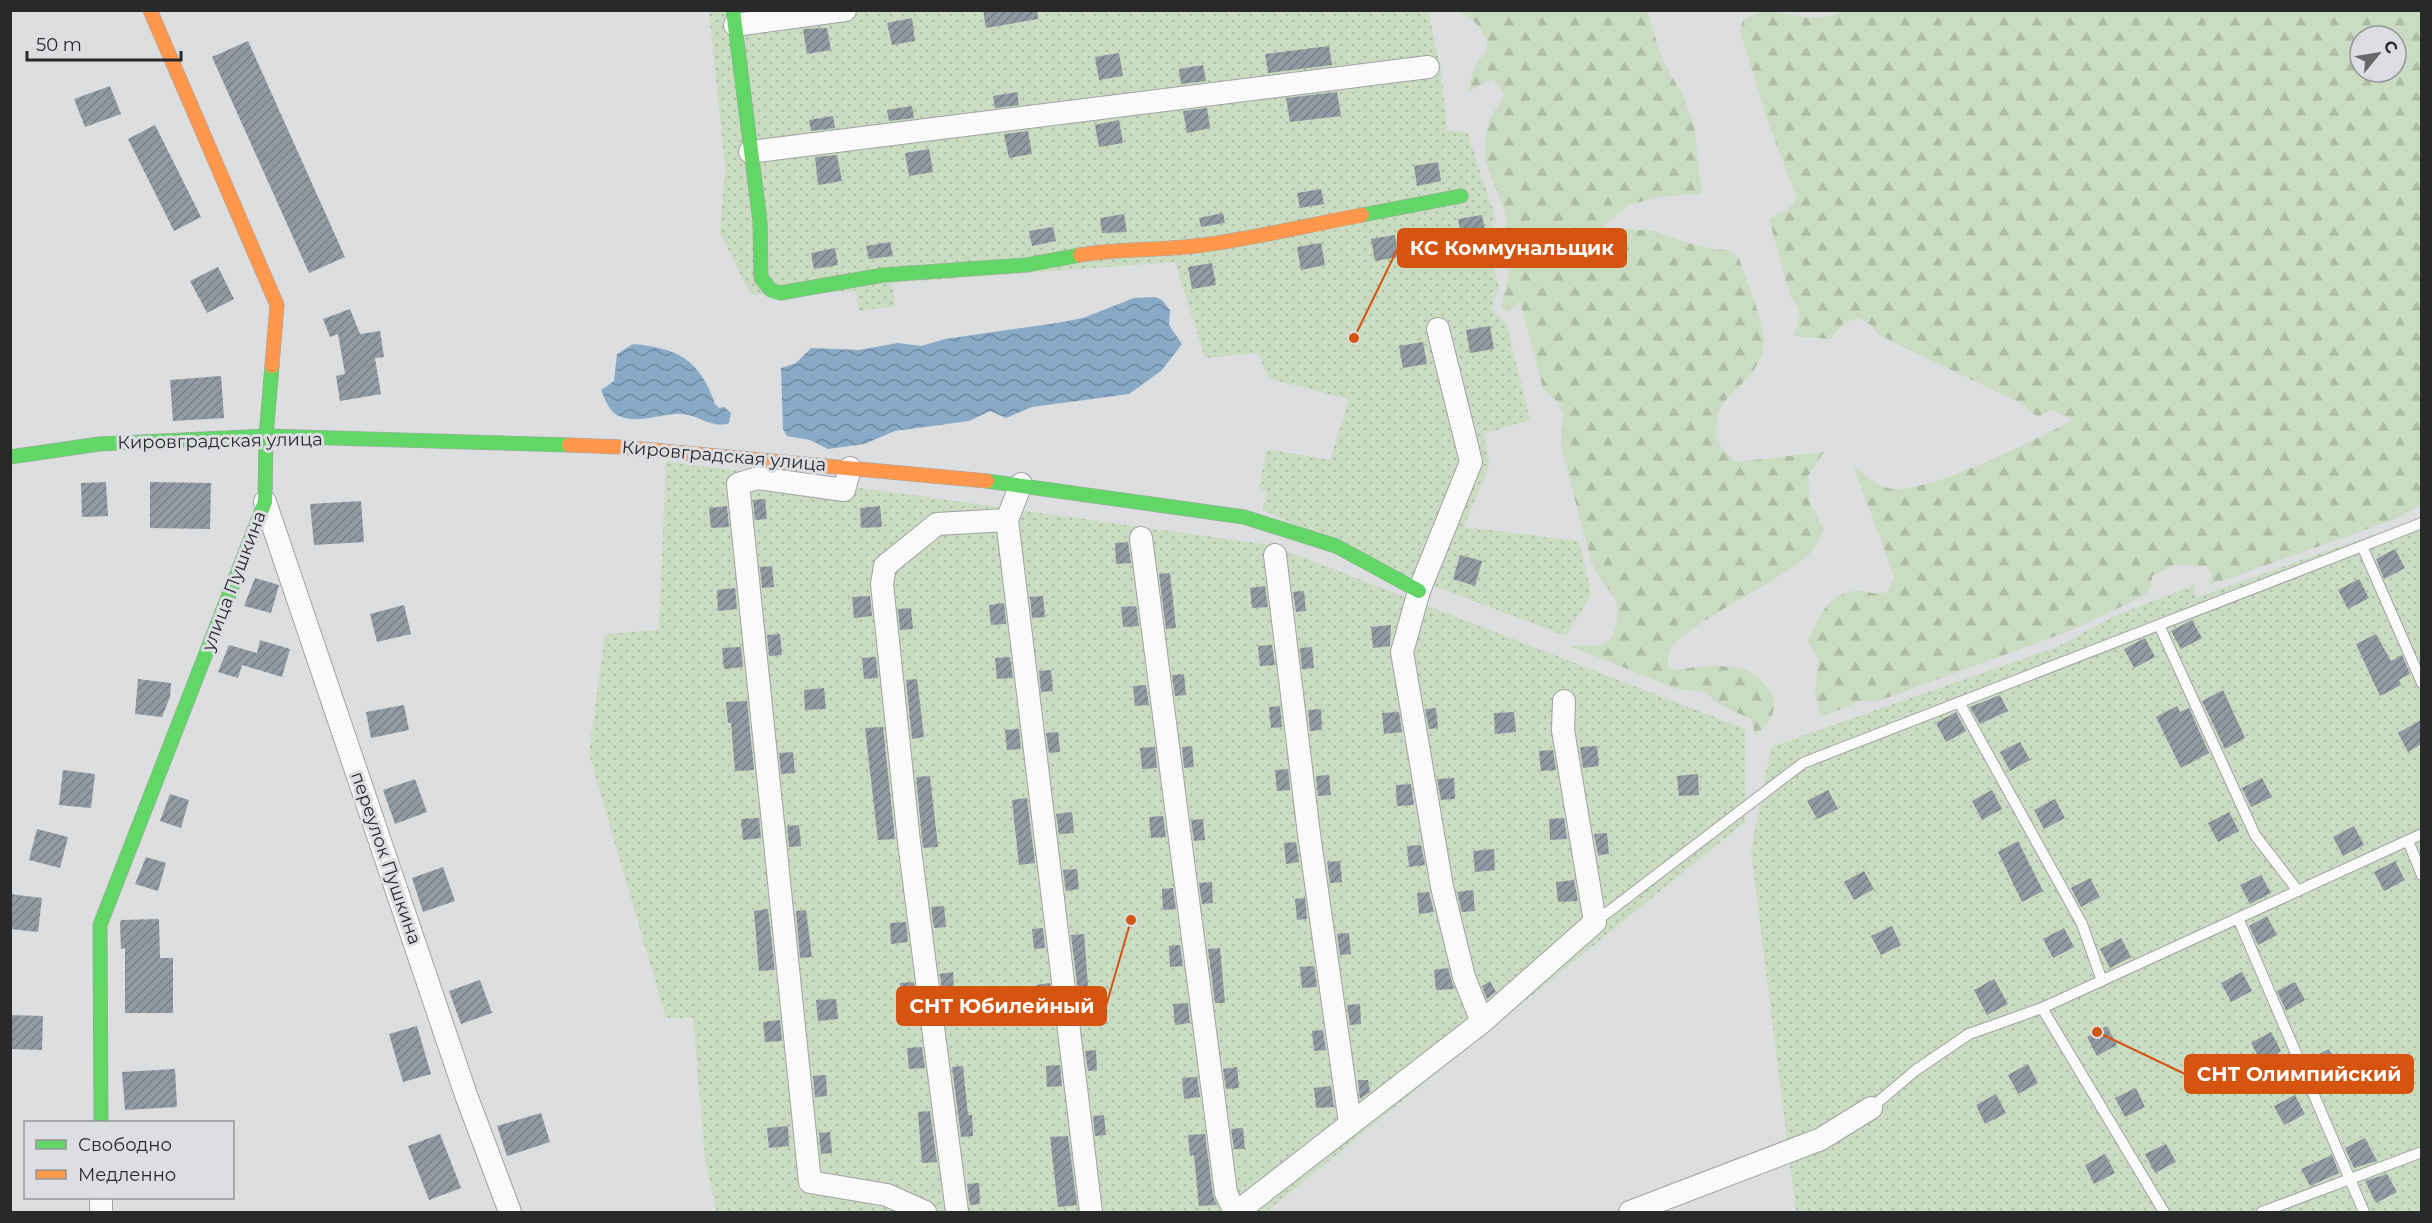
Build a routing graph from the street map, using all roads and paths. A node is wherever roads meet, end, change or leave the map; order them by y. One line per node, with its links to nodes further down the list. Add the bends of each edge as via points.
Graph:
1 (150, 10): 8 (street, улица Пушкина, via 277,305)
2 (845, 10): 3 (street)
3 (734, 18): 5 (street)
4 (1428, 67): 5 (street)
5 (750, 152): 6 (street, via 760,220 761,278 771,290 780,292 892,274 1026,265 1110,250 1205,245)
6 (1461, 196)
7 (1438, 329): 18 (street, via 1471,462)
8 (266, 436): 9 (street, Кировградская улица, via 99,444); 10 (street, Кировградская улица, via 620,447); 12 (street, улица Пушкина)
9 (10, 457)
10 (850, 468): 11 (street, Кировградская улица); 38 (street, via 844,490 758,478 738,484 810,1182 887,1195)
11 (1021, 484): 13 (street); 18 (street, Кировградская улица, via 1244,517 1336,546)
12 (265, 502): 33 (street, улица Пушкина, via 100,925); 37 (street, переулок Пушкина, via 466,1095)
13 (1007, 520): 39 (street, via 937,524 885,566 882,584 909,842); 40 (street)
14 (2421, 523): 16 (lane)
15 (1141, 538): 41 (street, via 1226,1193)
16 (2362, 546): 19 (lane); 20 (lane)
17 (1275, 555): 34 (street)
18 (1419, 591): 31 (street, via 1402,652 1442,887 1464,977)
19 (2158, 625): 22 (lane); 26 (lane, via 2255,835)
20 (2421, 683)
21 (1564, 701): 28 (street, via 1563,729)
22 (1959, 702): 28 (lane, via 1803,763); 29 (lane, via 2082,924)
23 (2421, 834): 24 (lane)
24 (2408, 841): 25 (lane); 26 (lane)
25 (2421, 875)
26 (2298, 891): 27 (lane)
27 (2238, 918): 29 (lane); 36 (lane)
28 (1595, 922): 31 (street)
29 (2102, 981): 30 (lane)
30 (2042, 1008): 32 (lane, via 1969,1034 1916,1070); 43 (lane)
31 (1482, 1022): 34 (street)
32 (1871, 1108): 42 (street, via 1821,1139)
33 (101, 1121)
34 (1350, 1123): 41 (street)
35 (2421, 1152): 36 (lane)
36 (2350, 1179): 44 (lane); 45 (lane)
37 (510, 1212)
38 (925, 1212)
39 (957, 1212)
40 (1091, 1212)
41 (1236, 1212)
42 (1630, 1212)
43 (2164, 1212)
44 (2262, 1212)
45 (2364, 1212)

